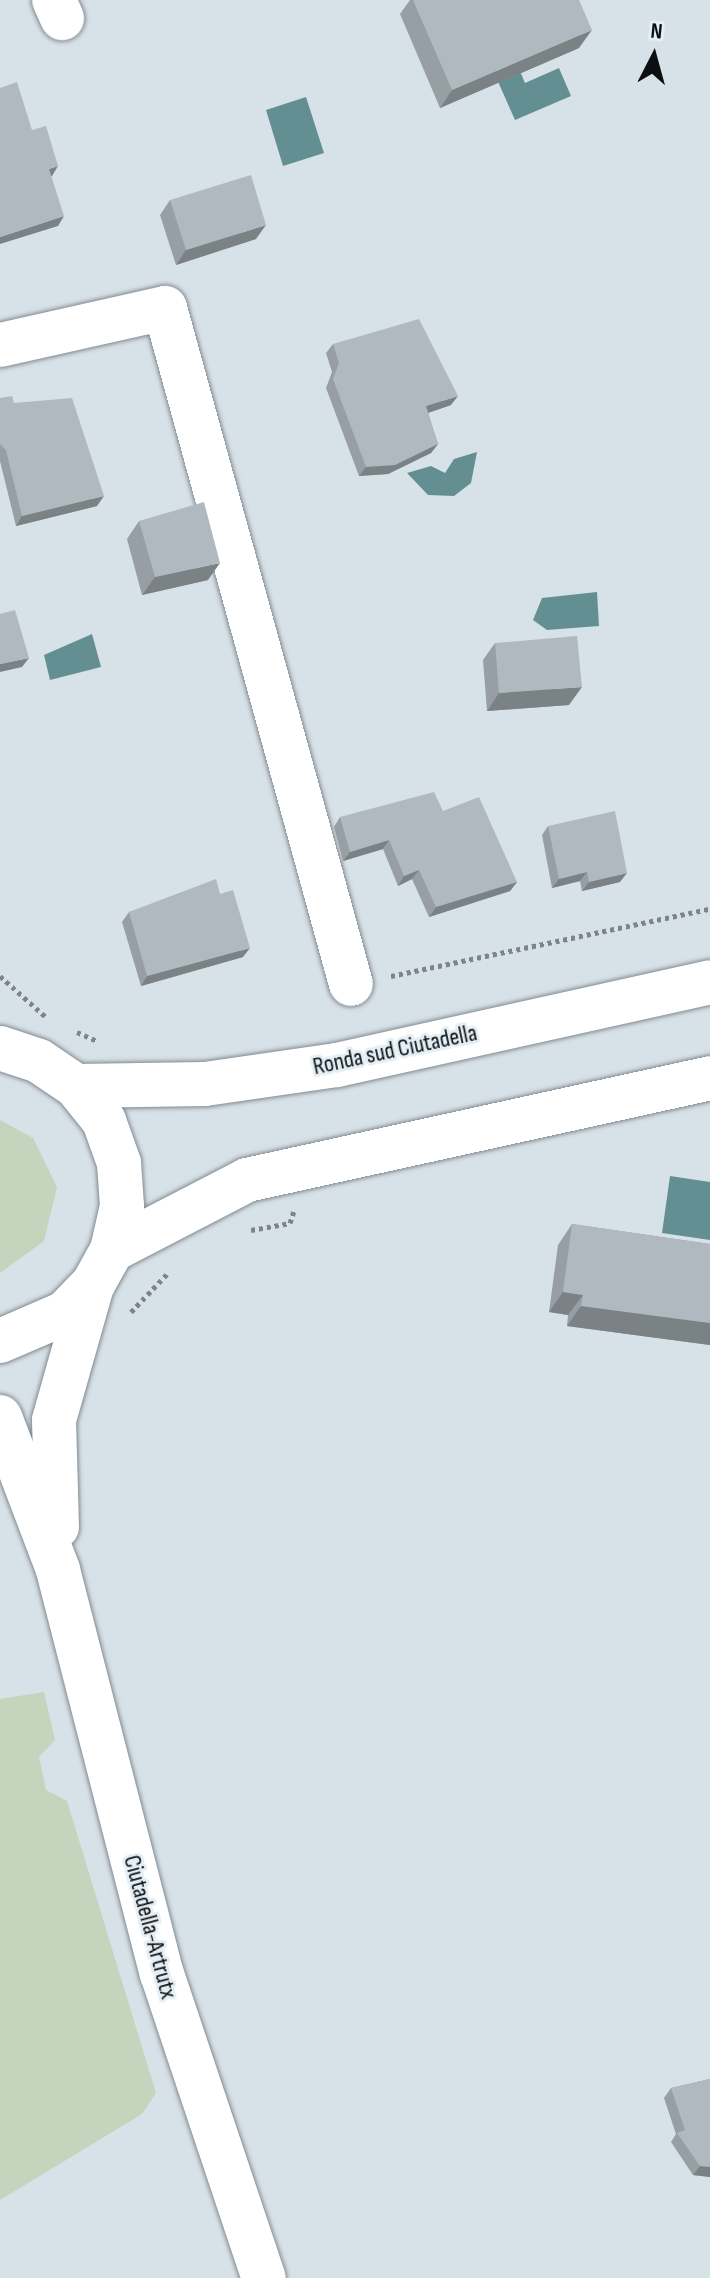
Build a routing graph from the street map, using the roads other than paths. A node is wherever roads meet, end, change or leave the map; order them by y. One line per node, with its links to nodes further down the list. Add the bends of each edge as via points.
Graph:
1 (0, 345): 3 (main road, via 165,308)
2 (710, 982): 6 (main road, Ronda sud Ciutadella, via 337,1065 205,1084)
3 (351, 984)
4 (7, 1044): 6 (main road)
5 (710, 1078): 7 (main road, via 247,1180)
6 (76, 1086): 7 (main road, Ciutadella-Artrutx, via 104,1121 119,1163 122,1206)
7 (103, 1267): 8 (main road, via 65,1313); 10 (main road, Ciutadella-Artrutx, via 54,1420)
8 (0, 1341)
9 (0, 1417): 10 (main road, Ciutadella-Artrutx)
10 (58, 1570): 11 (main road, Ciutadella-Artrutx, via 162,1974)
11 (264, 2278)

